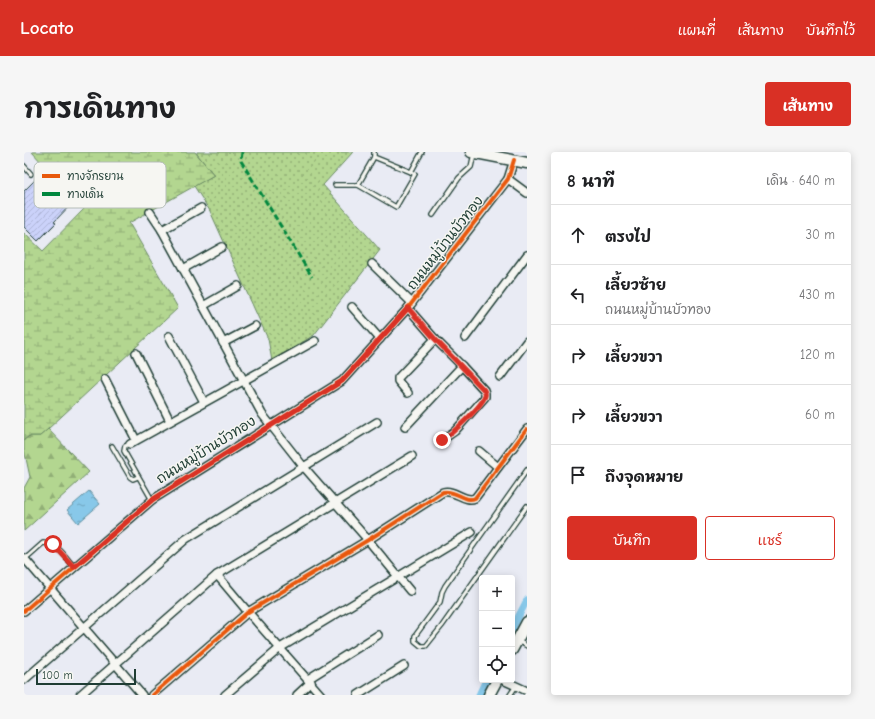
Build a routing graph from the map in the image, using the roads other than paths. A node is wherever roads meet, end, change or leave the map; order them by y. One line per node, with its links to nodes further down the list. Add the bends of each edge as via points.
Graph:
1 (374, 152): 4 (lane)
2 (422, 152): 8 (lane)
3 (473, 152): 5 (main road); 16 (lane, via 471,167 459,178)
4 (374, 157): 8 (lane); 12 (lane)
5 (514, 160): 6 (main road); 10 (street, ถนนหมู่บ้านบัวทอง)
6 (527, 163)
7 (24, 166): 9 (lane)
8 (411, 172): 12 (lane, via 415,174 396,206)
9 (31, 174)
10 (508, 179): 13 (street); 23 (street, ถนนหมู่บ้านบัวทอง)
11 (336, 185): 12 (lane)
12 (358, 185)
13 (527, 193)
14 (201, 208): 17 (street)
15 (150, 212): 17 (street)
16 (433, 215)
17 (162, 230): 21 (street)
18 (222, 247): 21 (street)
19 (527, 255): 28 (street)
20 (372, 264): 23 (street)
21 (183, 269): 24 (street)
22 (238, 286): 24 (street)
23 (410, 305): 29 (street, ถนนหมู่บ้านบัวทอง); 30 (street)
24 (203, 306): 33 (street)
25 (352, 307): 29 (street)
26 (255, 326): 33 (street)
27 (169, 336): 40 (street)
28 (465, 338)
29 (380, 339): 43 (street, ถนนหมู่บ้านบัวทอง, via 342,381)
30 (435, 339): 35 (street); 39 (street, via 398,378)
31 (315, 341): 38 (street)
32 (527, 341): 36 (street)
33 (223, 343): 38 (street)
34 (136, 353): 41 (street)
35 (462, 366): 44 (street); 46 (street, via 484,390 484,397 455,431)
36 (500, 377)
37 (105, 379): 47 (street)
38 (244, 381): 40 (street); 43 (street)
39 (408, 393)
40 (204, 402): 41 (street)
41 (170, 421): 47 (street)
42 (377, 422): 51 (street)
43 (271, 425): 51 (street); 55 (street, ถนนหมู่บ้านบัวทอง)
44 (405, 427)
45 (527, 429): 52 (street)
46 (442, 440)
47 (133, 442): 54 (lane, via 125,446 124,451)
48 (112, 446): 54 (lane, via 132,478)
49 (479, 451): 52 (street)
50 (412, 456): 56 (street)
51 (303, 466): 56 (street); 69 (street, via 186,539)
52 (498, 467): 59 (street, via 473,499 443,492)
53 (527, 470): 57 (lane, via 445,586 440,602 415,636 415,641 421,646 426,646 442,626)
54 (138, 477): 55 (lane)
55 (152, 500): 61 (street, ถนนหมู่บ้านบัวทอง)
56 (335, 503): 59 (street); 62 (street)
57 (527, 506)
58 (472, 532): 63 (street)
59 (368, 540): 63 (street); 67 (street)
60 (24, 559): 61 (lane, via 43,543 51,544); 64 (street)
61 (74, 567): 64 (street, ถนนหมู่บ้านบัวทอง)
62 (217, 575): 67 (street); 75 (street)
63 (398, 577): 65 (street); 74 (street)
64 (50, 588): 66 (street, ถนนหมู่บ้านบัวทอง); 69 (street)
65 (410, 591)
66 (24, 611)
67 (248, 612): 74 (street); 85 (street)
68 (527, 622): 71 (main road)
69 (84, 627): 75 (street); 77 (street)
70 (378, 635): 78 (street)
71 (517, 640): 72 (lane); 73 (main road)
72 (527, 646)
73 (514, 647)
74 (280, 648): 78 (street); 86 (street)
75 (115, 664): 83 (street); 84 (street)
76 (404, 666): 89 (street)
77 (24, 680)
78 (310, 681): 87 (street); 88 (street)
79 (495, 683): 90 (main road)
80 (510, 683): 81 (street)
81 (516, 686): 82 (street); 91 (lane)
82 (527, 691)
83 (80, 695)
84 (142, 695)
85 (152, 695)
86 (225, 695)
87 (297, 695)
88 (321, 695)
89 (358, 695)
90 (489, 695)
91 (510, 695)

